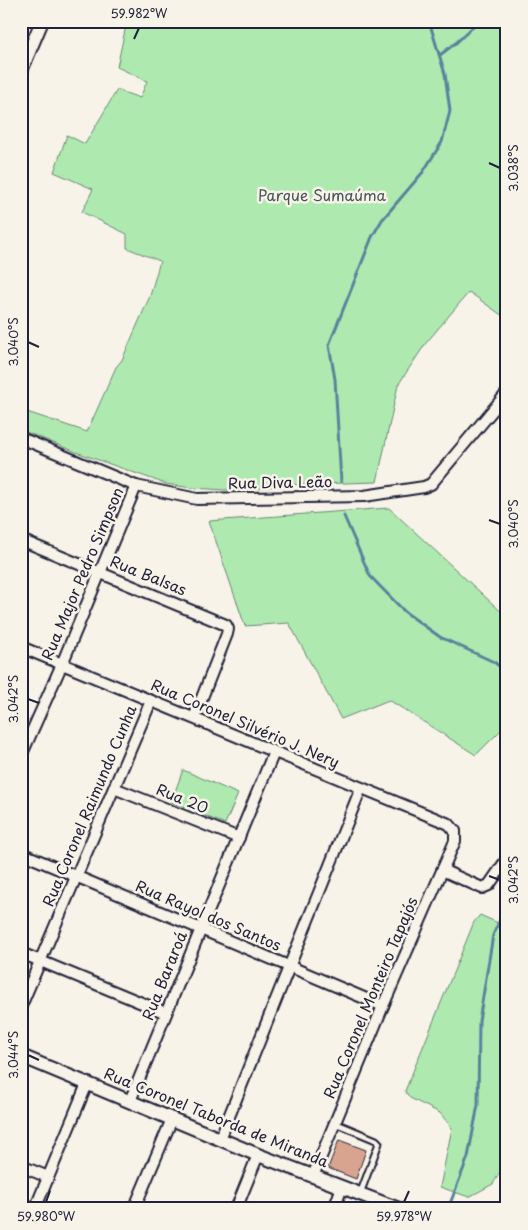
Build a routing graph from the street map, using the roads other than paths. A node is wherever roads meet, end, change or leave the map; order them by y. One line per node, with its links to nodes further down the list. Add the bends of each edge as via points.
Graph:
1 (42, 21): 2 (street)
2 (21, 71)
3 (507, 393): 5 (street, Rua Diva Leão, via 431,484 424,487 364,496 197,499)
4 (21, 438): 5 (street, Rua Diva Leão)
5 (136, 486): 7 (street, Rua Major Pedro Simpson)
6 (21, 540): 7 (street, Rua Balsas)
7 (99, 572): 9 (street, Rua Major Pedro Simpson); 11 (street, Rua Balsas, via 226,625 227,634)
8 (21, 647): 9 (street, Rua Coronel Silvério J. Nery)
9 (62, 664): 10 (street, Rua Coronel Silvério J. Nery); 13 (street, Rua Major Pedro Simpson)
10 (151, 700): 11 (street, Rua Coronel Silvério J. Nery); 14 (street, Rua Coronel Raimundo Cunha)
11 (194, 718): 12 (street, Rua Coronel Silvério J. Nery)
12 (274, 752): 15 (street, Rua Coronel Silvério J. Nery); 17 (street, Rua Bararoá)
13 (21, 756)
14 (114, 788): 17 (street, Rua 20); 21 (street, Rua Coronel Raimundo Cunha)
15 (361, 788): 16 (street, Rua Coronel Silvério J. Nery, via 449,824); 25 (street)
16 (455, 831): 20 (street, Rua Coronel Monteiro Tapajós, via 455,841)
17 (238, 838): 22 (street, Rua Bararoá)
18 (21, 853): 21 (street, Rua Rayol dos Santos)
19 (507, 860): 20 (street, via 489,884 482,888)
20 (442, 870): 27 (street, Rua Coronel Monteiro Tapajós)
21 (76, 876): 22 (street, Rua Rayol dos Santos); 24 (street, Rua Coronel Raimundo Cunha)
22 (201, 929): 25 (street, Rua Rayol dos Santos); 28 (street, Rua Bararoá)
23 (21, 953): 24 (street)
24 (40, 962): 26 (street, Rua Coronel Raimundo Cunha); 28 (street)
25 (288, 966): 27 (street, Rua Rayol dos Santos); 34 (street)
26 (21, 1006)
27 (383, 1006): 33 (street, Rua Coronel Monteiro Tapajós)
28 (166, 1013): 31 (street, Rua Bararoá)
29 (21, 1056): 30 (street, Rua Coronel Taborda de Miranda)
30 (87, 1084): 31 (street, Rua Coronel Taborda de Miranda); 38 (street)
31 (130, 1101): 32 (street, Rua Coronel Taborda de Miranda)
32 (172, 1119): 34 (street, Rua Coronel Taborda de Miranda); 42 (street)
33 (335, 1123): 37 (street, Rua Coronel Monteiro Tapajós); 40 (lane, via 379,1143)
34 (220, 1139): 35 (street, Rua Coronel Taborda de Miranda)
35 (258, 1155): 37 (street, Rua Coronel Taborda de Miranda); 43 (street)
36 (21, 1166): 38 (street)
37 (313, 1176): 39 (street, Rua Coronel Taborda de Miranda)
38 (48, 1177): 41 (street)
39 (342, 1187): 40 (street, Rua Coronel Taborda de Miranda); 44 (street)
40 (360, 1194): 45 (street, Rua Coronel Taborda de Miranda)
41 (35, 1209)
42 (134, 1209)
43 (236, 1209)
44 (334, 1209)
45 (399, 1209)

